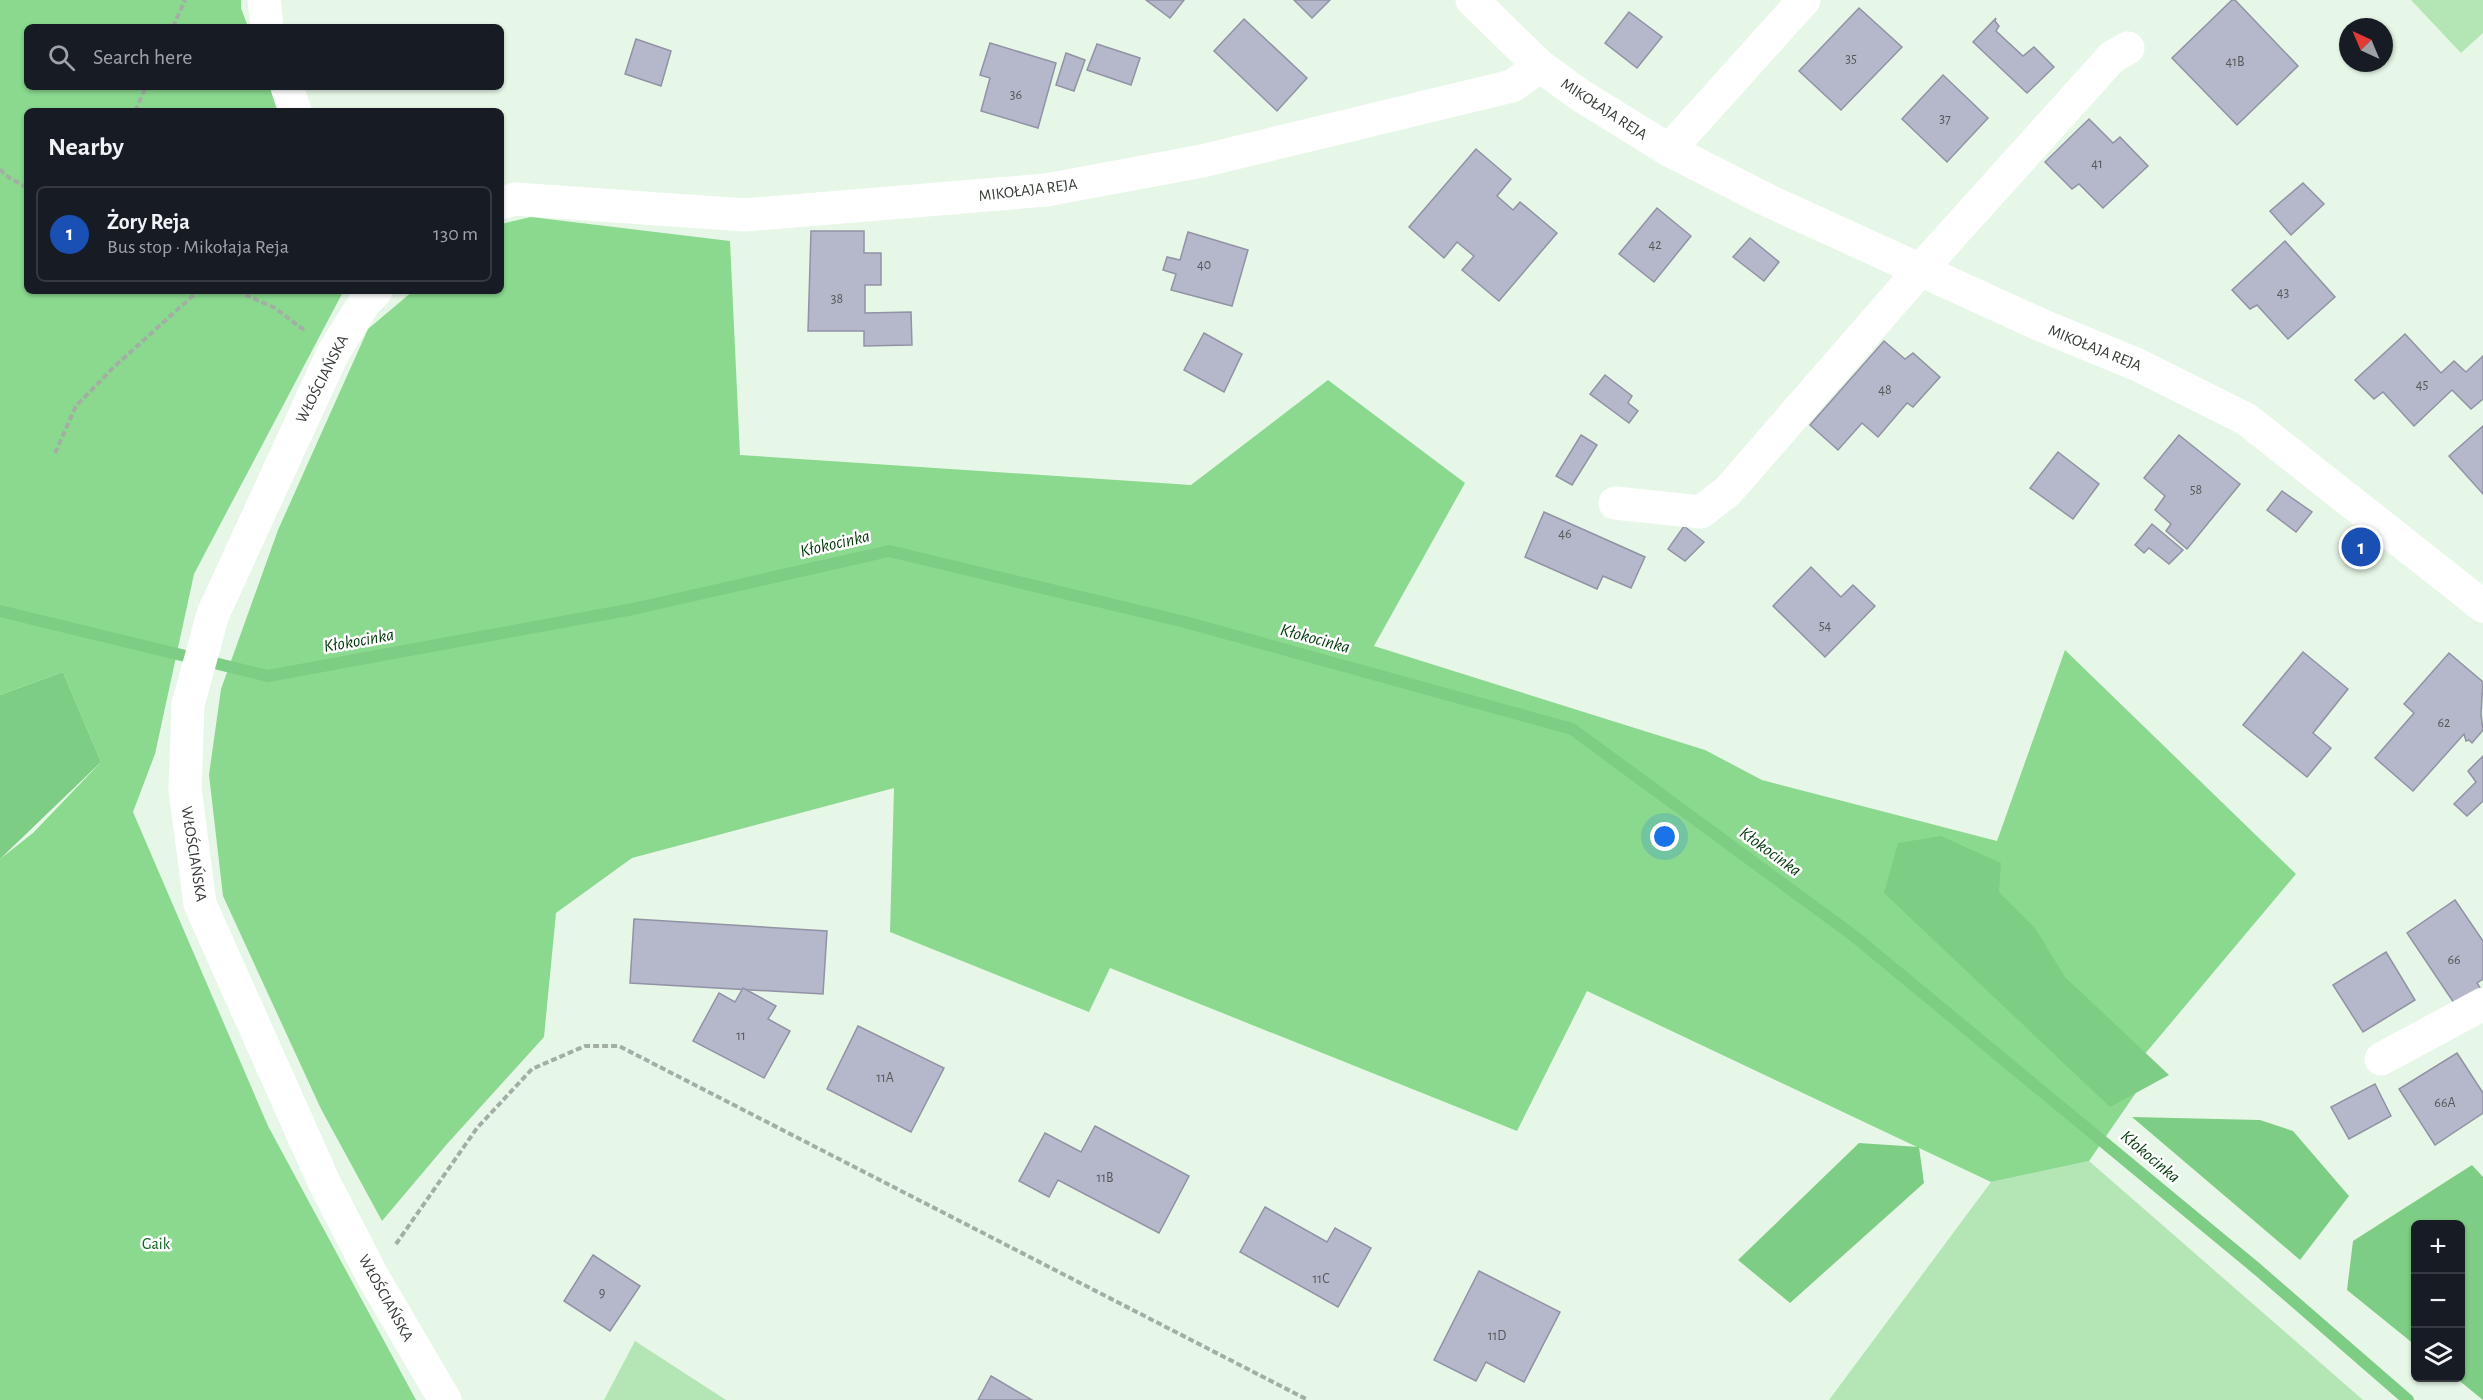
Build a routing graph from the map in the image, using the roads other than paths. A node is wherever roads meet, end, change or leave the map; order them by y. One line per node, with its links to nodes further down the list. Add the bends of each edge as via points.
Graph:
1 (264, 0): 4 (street)
2 (1473, 0): 6 (street, MIKOŁAJA REJA)
3 (1804, 0): 9 (street)
4 (267, 24)
5 (2128, 48): 11 (street, via 2112,57)
6 (1540, 66): 9 (street, MIKOŁAJA REJA); 10 (street, MIKOŁAJA REJA, via 1512,86 1202,161 1046,190 745,215 560,201)
7 (288, 90): 8 (street)
8 (294, 108)
9 (1669, 150): 11 (street, MIKOŁAJA REJA, via 1767,200)
10 (504, 202)
11 (1921, 270): 13 (street, via 1728,491 1701,512); 14 (street, MIKOŁAJA REJA, via 2138,365 2246,419)
12 (367, 295): 17 (street, WŁOŚCIAŃSKA, via 333,353 213,614 188,705 185,789 200,904 324,1182 373,1277)
13 (1615, 503)
14 (2483, 606)
15 (2483, 1004): 16 (street)
16 (2381, 1059)
17 (445, 1400)

